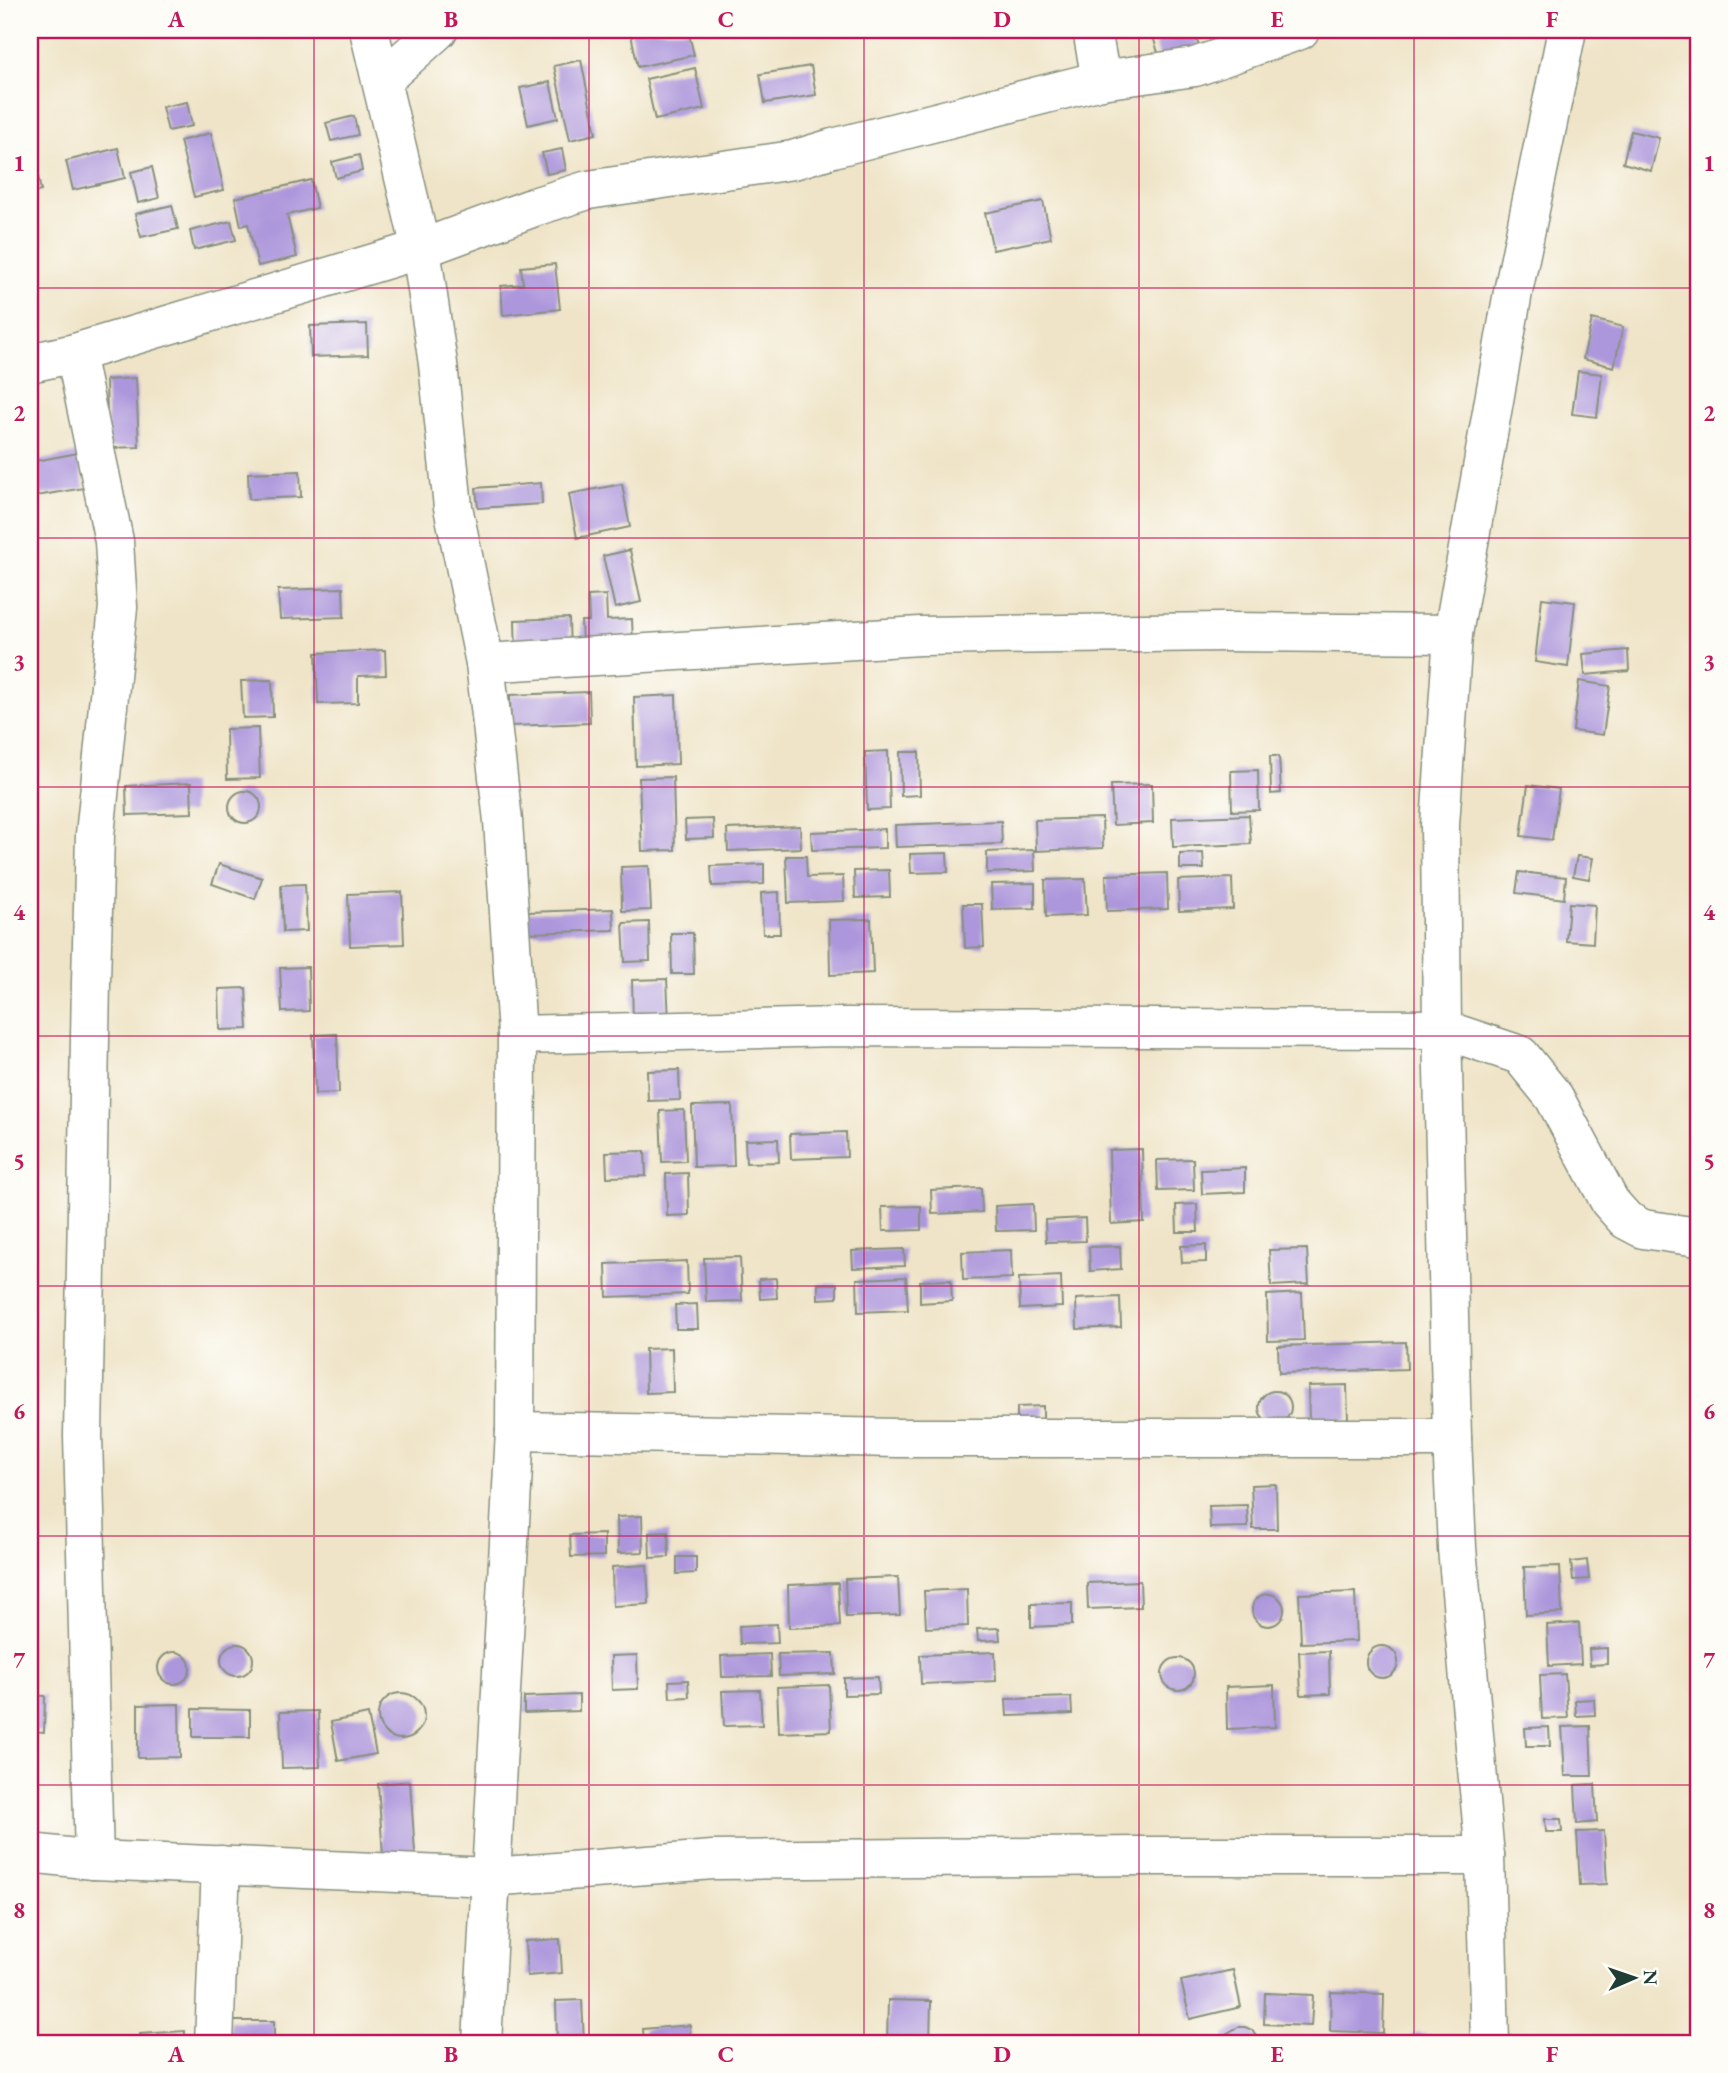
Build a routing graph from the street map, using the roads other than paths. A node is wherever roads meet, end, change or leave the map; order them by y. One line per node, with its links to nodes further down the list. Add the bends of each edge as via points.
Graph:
1 (369, 30): 6 (street)
2 (438, 30): 6 (street)
3 (1092, 30): 7 (street)
4 (1300, 30): 7 (street, via 1195,67)
5 (1567, 30): 11 (street, via 1513,292)
6 (382, 80): 8 (street)
7 (1101, 80): 8 (street, via 793,160 587,190)
8 (421, 249): 9 (street); 12 (street, via 453,508)
9 (75, 353): 10 (street); 20 (street, via 114,541 118,607 95,835 91,981 83,1436)
10 (30, 363)
11 (1453, 634): 12 (street, via 920,636); 13 (street, via 1440,825)
12 (485, 663): 14 (street, via 503,821)
13 (1442, 1029): 14 (street, via 839,1027); 15 (street, via 1520,1055 1554,1097 1610,1202 1626,1220 1643,1229); 17 (street)
14 (517, 1035): 16 (street)
15 (1698, 1237)
16 (515, 1431): 17 (street, via 898,1438); 22 (street)
17 (1452, 1438): 19 (street, via 1457,1548)
18 (30, 1853): 20 (street)
19 (1485, 1856): 22 (street, via 713,1860); 25 (street)
20 (94, 1860): 21 (street)
21 (221, 1865): 22 (street); 23 (street)
22 (491, 1877): 24 (street)
23 (214, 2043)
24 (482, 2043)
25 (1490, 2043)

